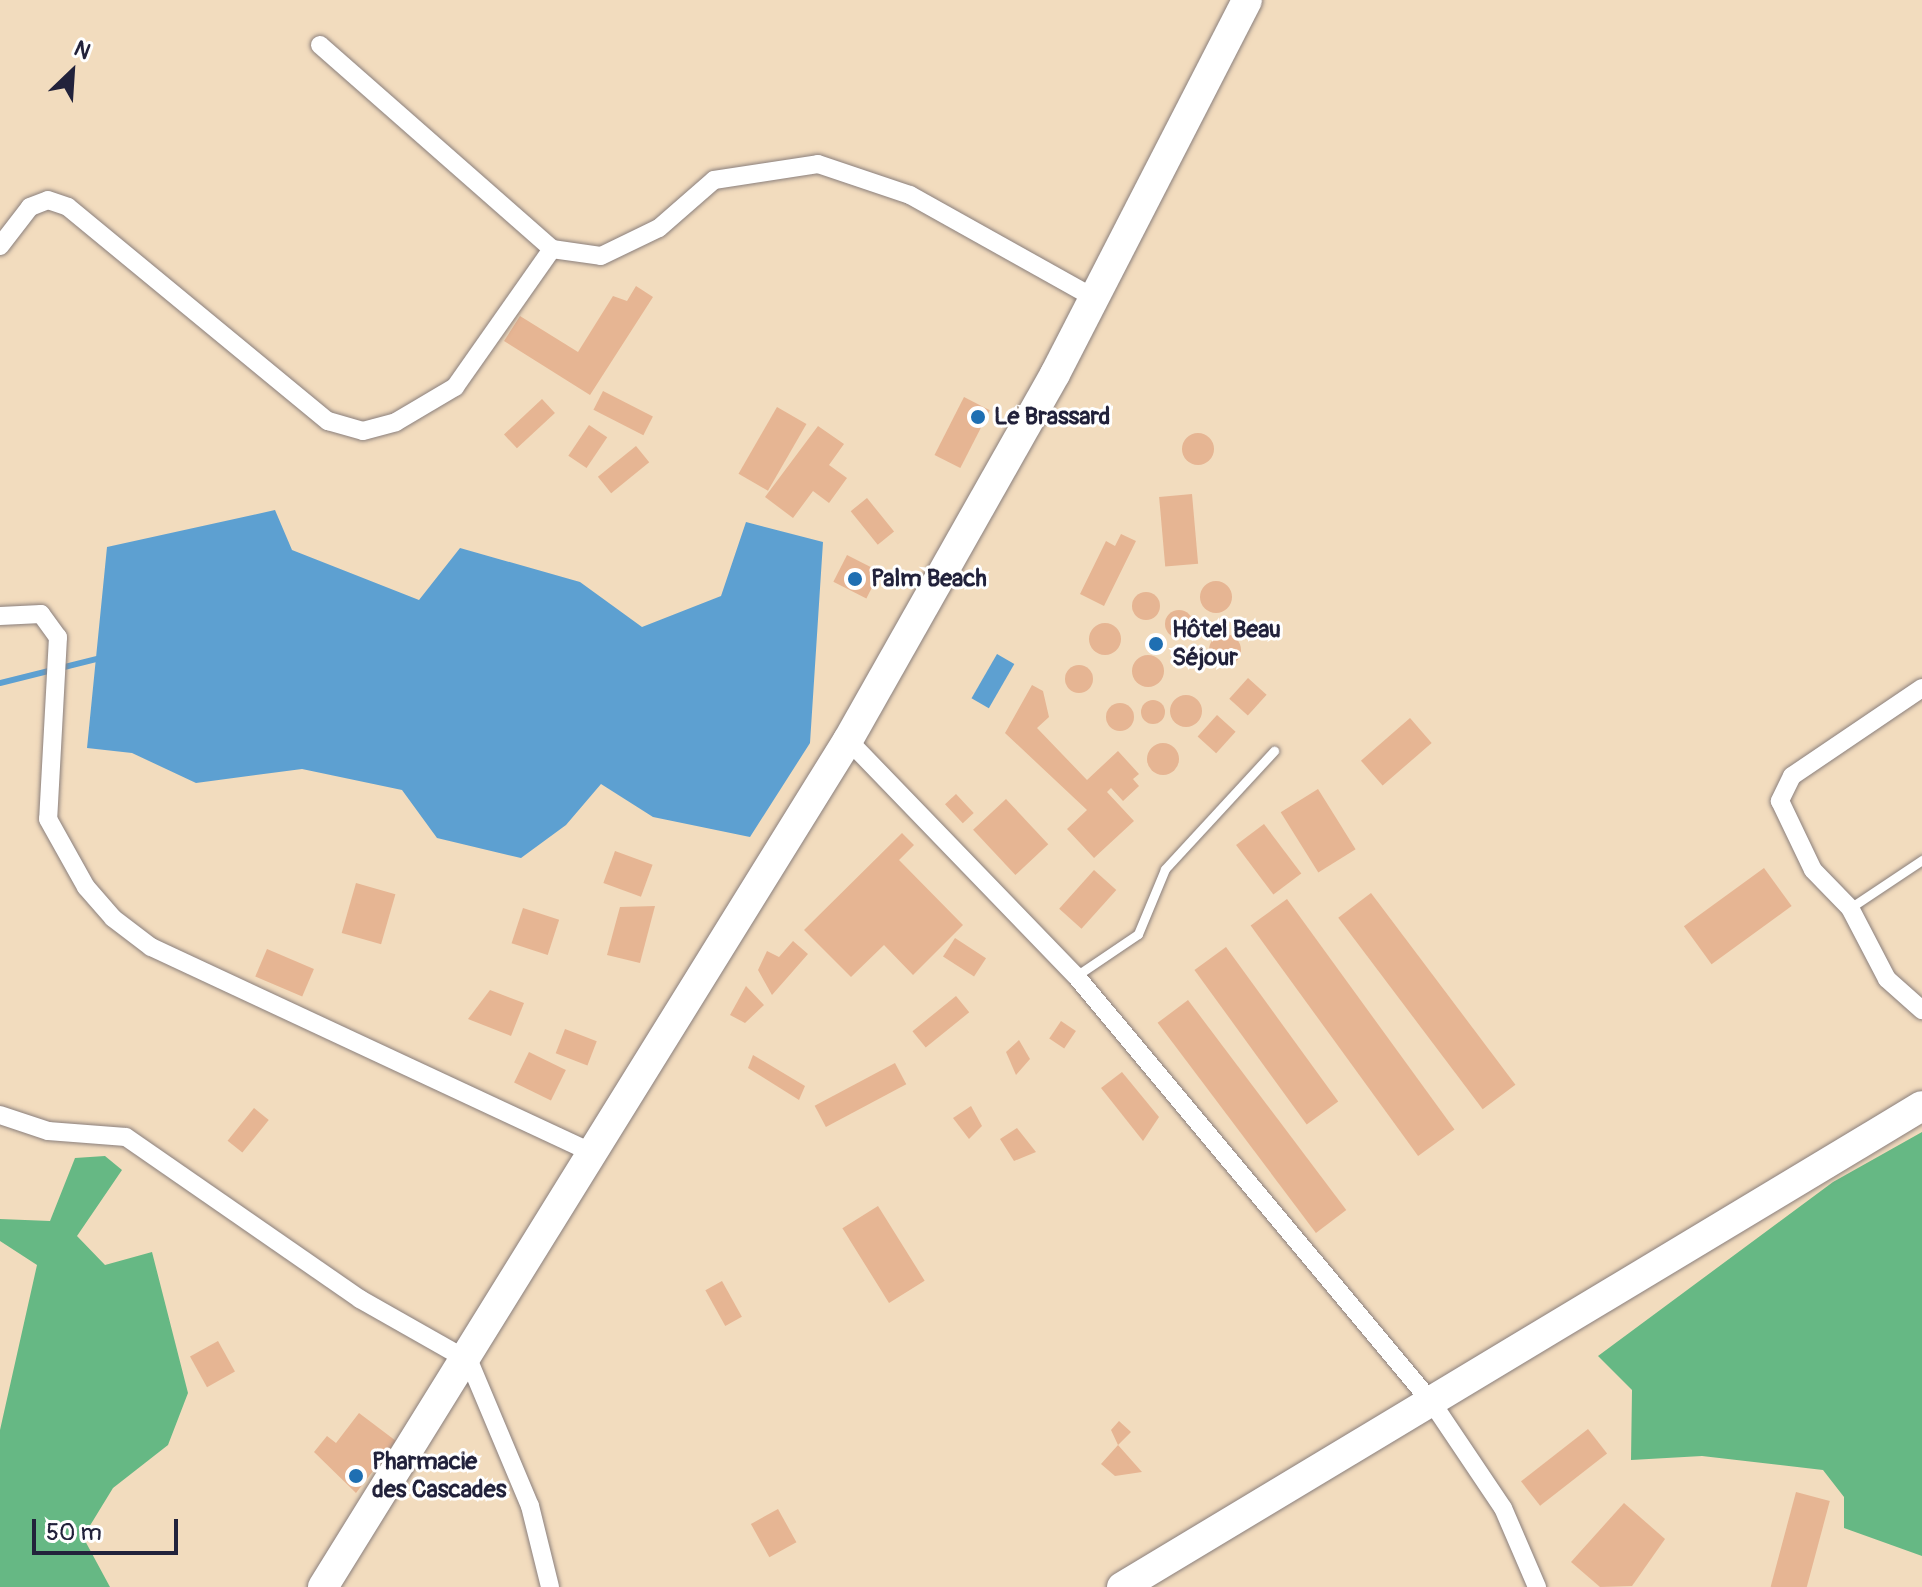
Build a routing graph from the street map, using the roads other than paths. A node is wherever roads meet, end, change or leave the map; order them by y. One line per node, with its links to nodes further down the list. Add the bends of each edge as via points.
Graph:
1 (1247, 0): 5 (main road)
2 (320, 45): 4 (street)
3 (0, 246): 4 (street, via 30,207 48,200 68,207 328,421 363,431 396,422 455,387)
4 (552, 249): 5 (street, via 601,256 659,228 714,180 818,164 910,195)
5 (1094, 298): 8 (main road)
6 (0, 616): 16 (street, via 41,614 58,637 48,819 86,887 113,918 151,947)
7 (1922, 688): 11 (street, via 1792,776 1780,801 1813,870)
8 (848, 740): 12 (street); 16 (main road)
9 (1274, 751): 12 (lane, via 1165,869 1138,934)
10 (1922, 860): 11 (lane)
11 (1850, 908): 13 (street, via 1887,979)
12 (1076, 976): 18 (street)
13 (1922, 1010)
14 (1922, 1106): 18 (main road)
15 (0, 1115): 17 (street, via 48,1131 126,1137 360,1299)
16 (597, 1155): 17 (main road)
17 (469, 1361): 19 (main road); 20 (street, via 530,1506)
18 (1433, 1404): 21 (main road); 22 (street, via 1503,1508)
19 (323, 1587)
20 (550, 1587)
21 (1122, 1587)
22 (1537, 1587)

